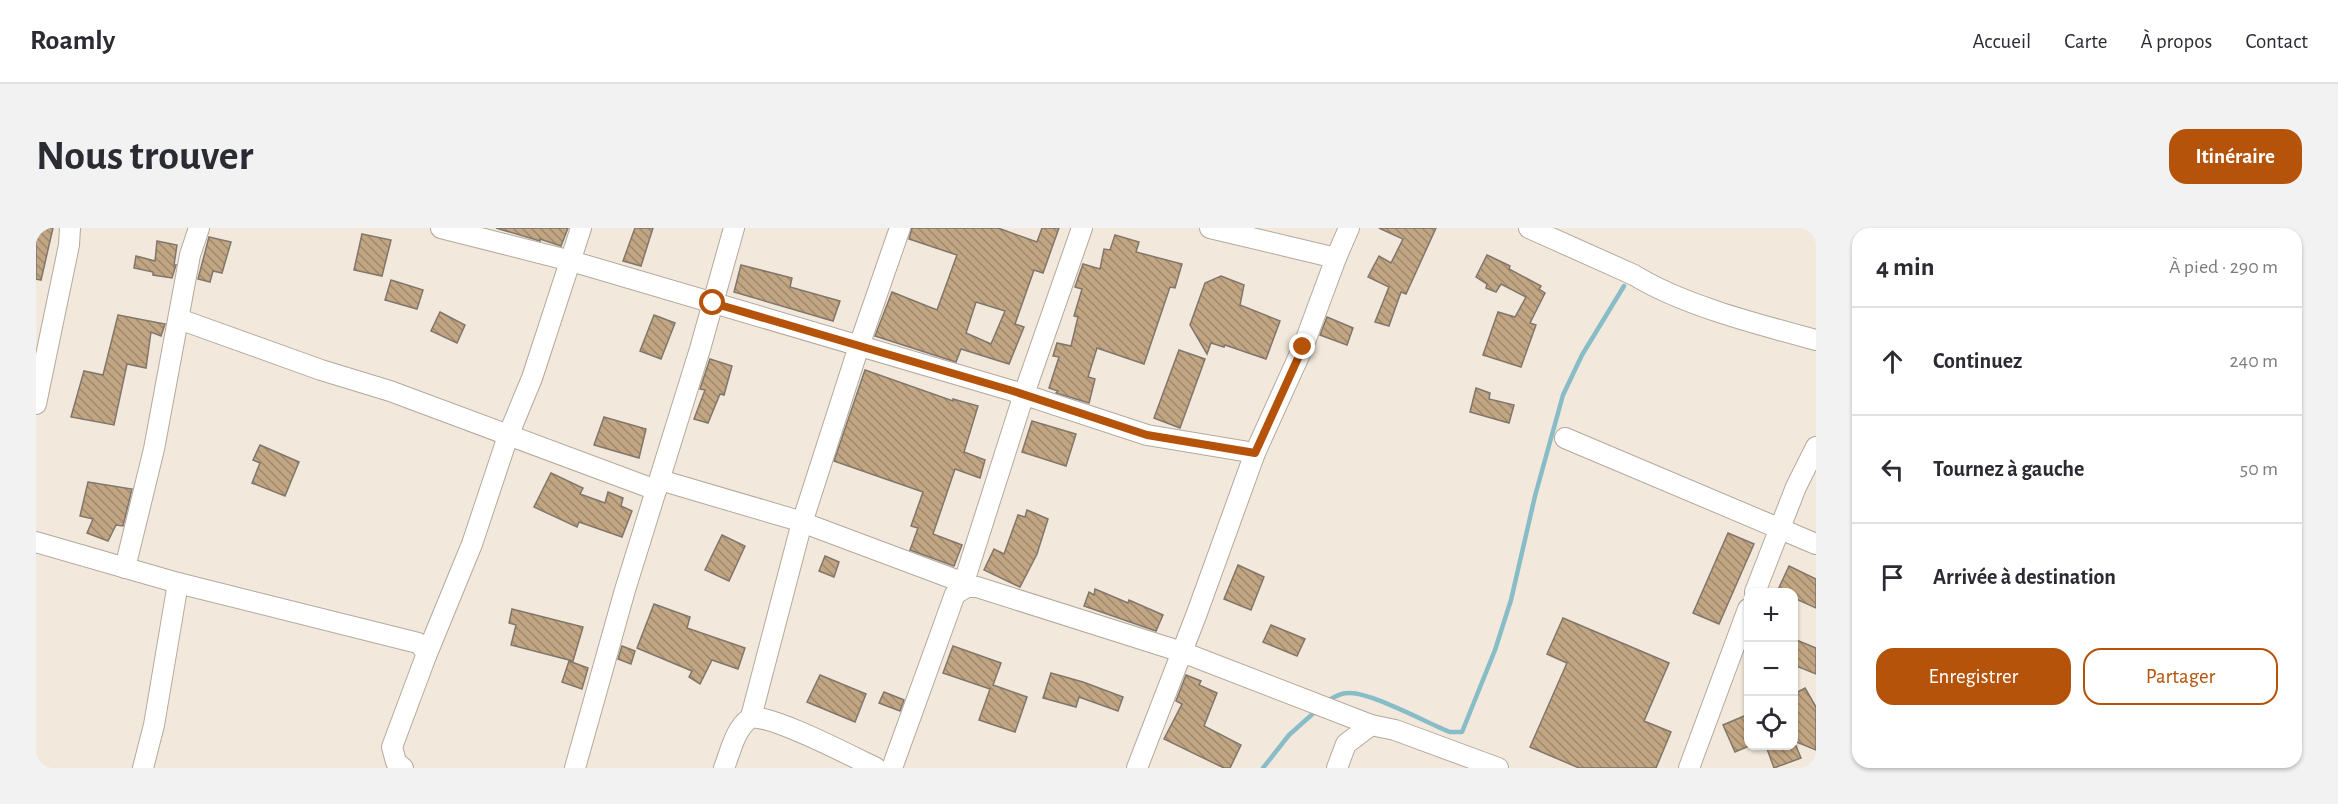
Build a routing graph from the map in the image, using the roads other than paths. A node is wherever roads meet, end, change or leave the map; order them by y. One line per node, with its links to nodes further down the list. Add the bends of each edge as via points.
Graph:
1 (70, 228): 18 (street)
2 (199, 228): 14 (street)
3 (582, 228): 12 (street)
4 (734, 228): 13 (street)
5 (900, 228): 16 (street)
6 (1082, 228): 17 (street)
7 (1210, 228): 11 (street)
8 (1349, 228): 11 (street)
9 (1529, 228): 15 (street, via 1634,274 1648,284 1760,325)
10 (448, 229): 12 (street)
11 (1336, 258): 22 (street, via 1303,347)
12 (571, 261): 13 (street); 19 (street)
13 (713, 303): 16 (street); 23 (street)
14 (179, 319): 19 (street); 28 (street, via 154,449)
15 (1816, 340)
16 (859, 346): 17 (street); 24 (street)
17 (1024, 394): 22 (street, via 1147,435); 30 (street)
18 (36, 404)
19 (508, 436): 23 (street); 34 (street, via 472,544)
20 (1565, 438): 25 (street)
21 (1816, 447): 25 (street)
22 (1255, 453): 33 (street)
23 (658, 485): 24 (street); 39 (street)
24 (802, 522): 30 (street); 35 (street)
25 (1780, 530): 27 (street); 31 (street)
26 (36, 542): 28 (street)
27 (1816, 544)
28 (125, 568): 29 (street)
29 (178, 583): 34 (street, via 418,643); 37 (street)
30 (970, 585): 33 (street); 42 (street, via 955,594)
31 (1757, 588)
32 (1744, 622): 46 (street)
33 (1182, 652): 36 (street); 43 (street)
34 (426, 656): 38 (street, via 392,747 396,762)
35 (751, 717): 40 (street, via 741,726); 41 (street, via 759,716 788,727)
36 (1371, 725): 44 (street, via 1346,744); 45 (street)
37 (143, 768)
38 (403, 768)
39 (575, 768)
40 (724, 768)
41 (876, 768)
42 (892, 768)
43 (1137, 768)
44 (1337, 768)
45 (1498, 768)
46 (1689, 768)

